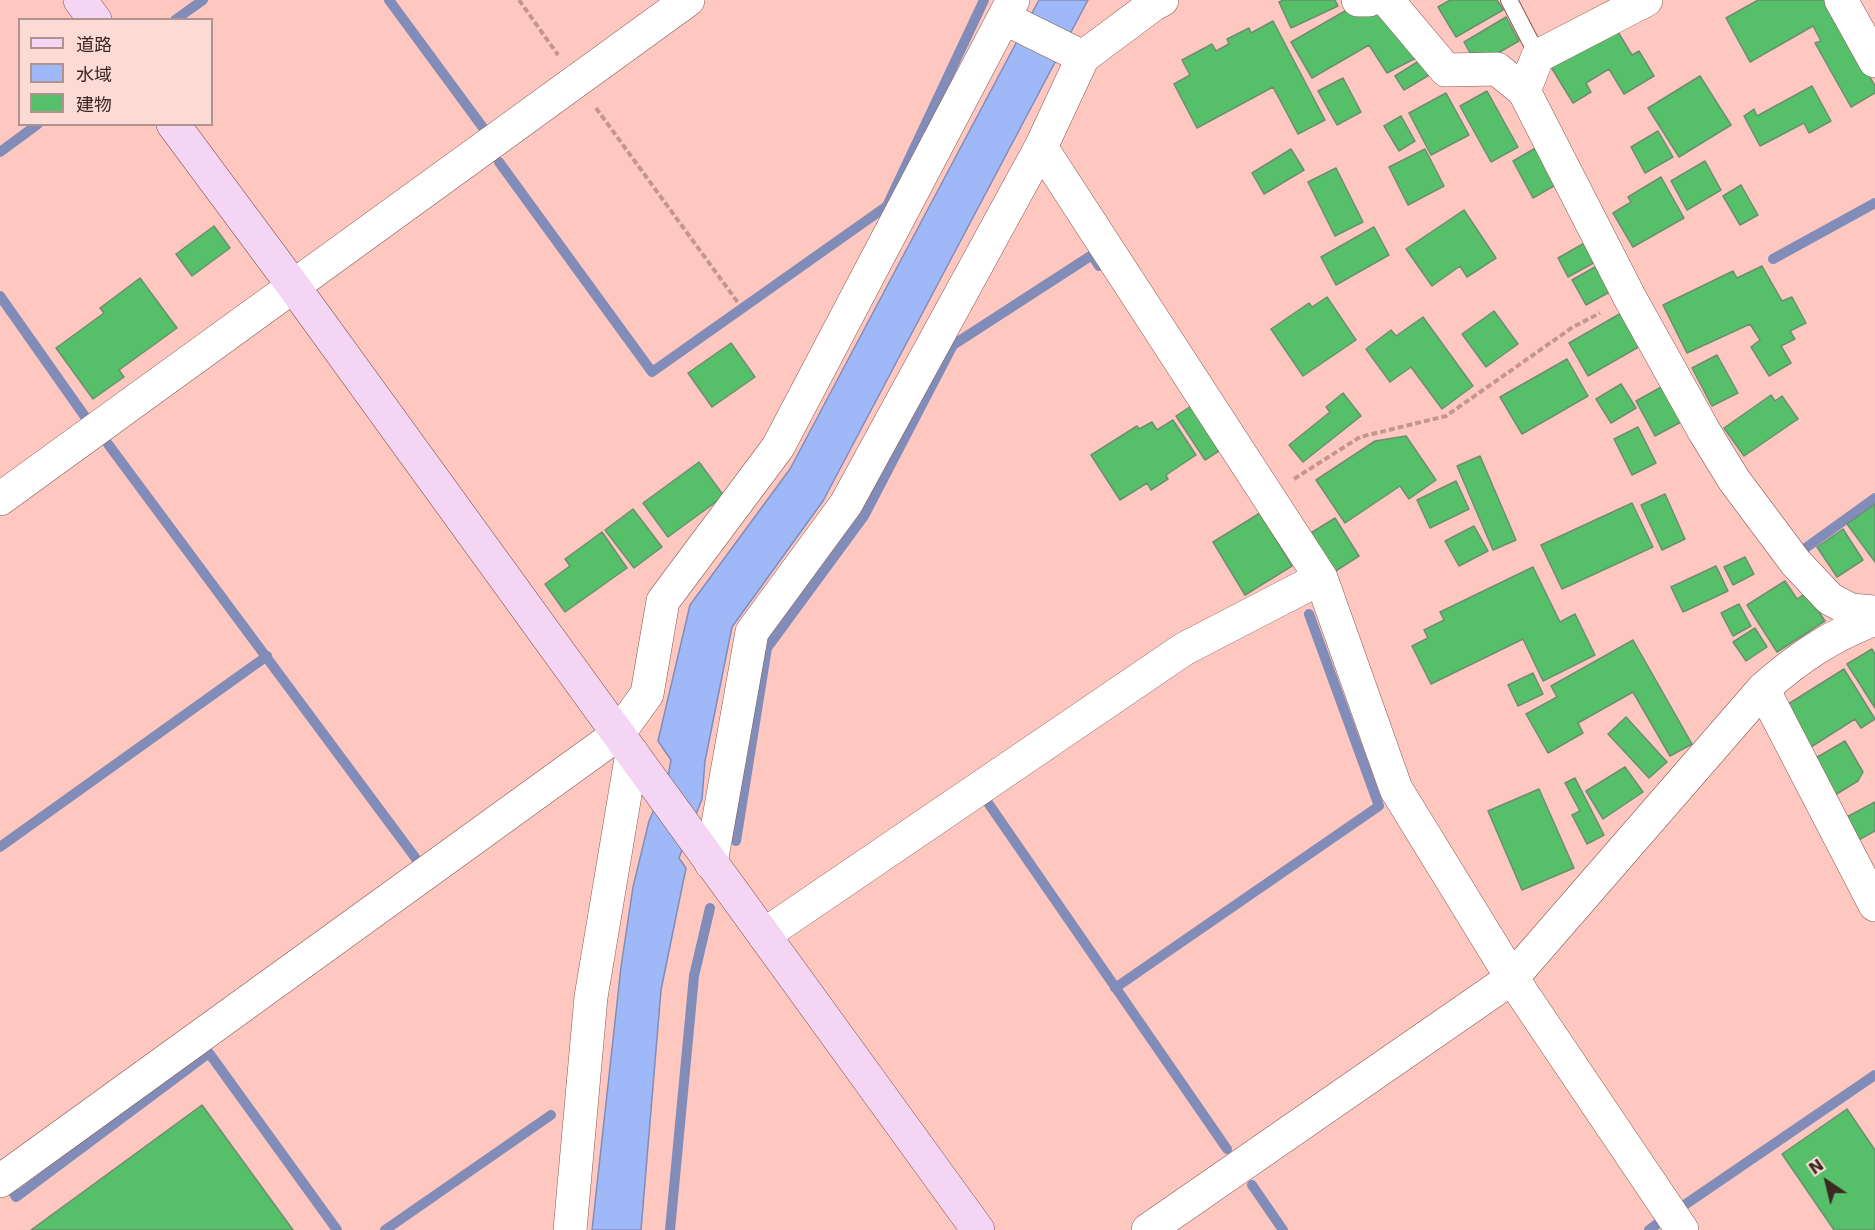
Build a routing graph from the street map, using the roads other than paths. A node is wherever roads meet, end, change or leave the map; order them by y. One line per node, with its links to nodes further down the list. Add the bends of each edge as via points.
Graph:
1 (80, 0): 11 (street)
2 (688, 0): 18 (street)
3 (1162, 0): 12 (street)
4 (1358, 0): 5 (street)
5 (1369, 0)
6 (1387, 0): 15 (street, via 1446,70 1497,69)
7 (1509, 0): 13 (lane)
8 (1647, 0): 13 (street)
9 (1841, 0): 14 (street)
10 (1010, 14): 12 (street); 24 (street, via 778,447 663,601)
11 (93, 18)
12 (1079, 55): 17 (street)
13 (1538, 56): 15 (street)
14 (1875, 61)
15 (1524, 91): 21 (street, via 1630,298 1734,480 1796,563 1830,599 1851,610)
16 (174, 126): 18 (street)
17 (1041, 147): 20 (street); 25 (street, via 846,504 752,633)
18 (294, 287): 19 (street); 24 (street)
19 (0, 499)
20 (1321, 578): 27 (street, via 1184,649); 28 (street, via 1396,789)
21 (1875, 612)
22 (1875, 619): 23 (street, via 1843,631)
23 (1763, 688): 26 (street); 28 (street)
24 (632, 753): 25 (street); 29 (street); 30 (street, via 591,997)
25 (705, 856): 27 (street)
26 (1875, 905)
27 (764, 935): 31 (street)
28 (1512, 978): 32 (street); 33 (street)
29 (0, 1181)
30 (570, 1230)
31 (978, 1230)
32 (1148, 1230)
33 (1682, 1230)

